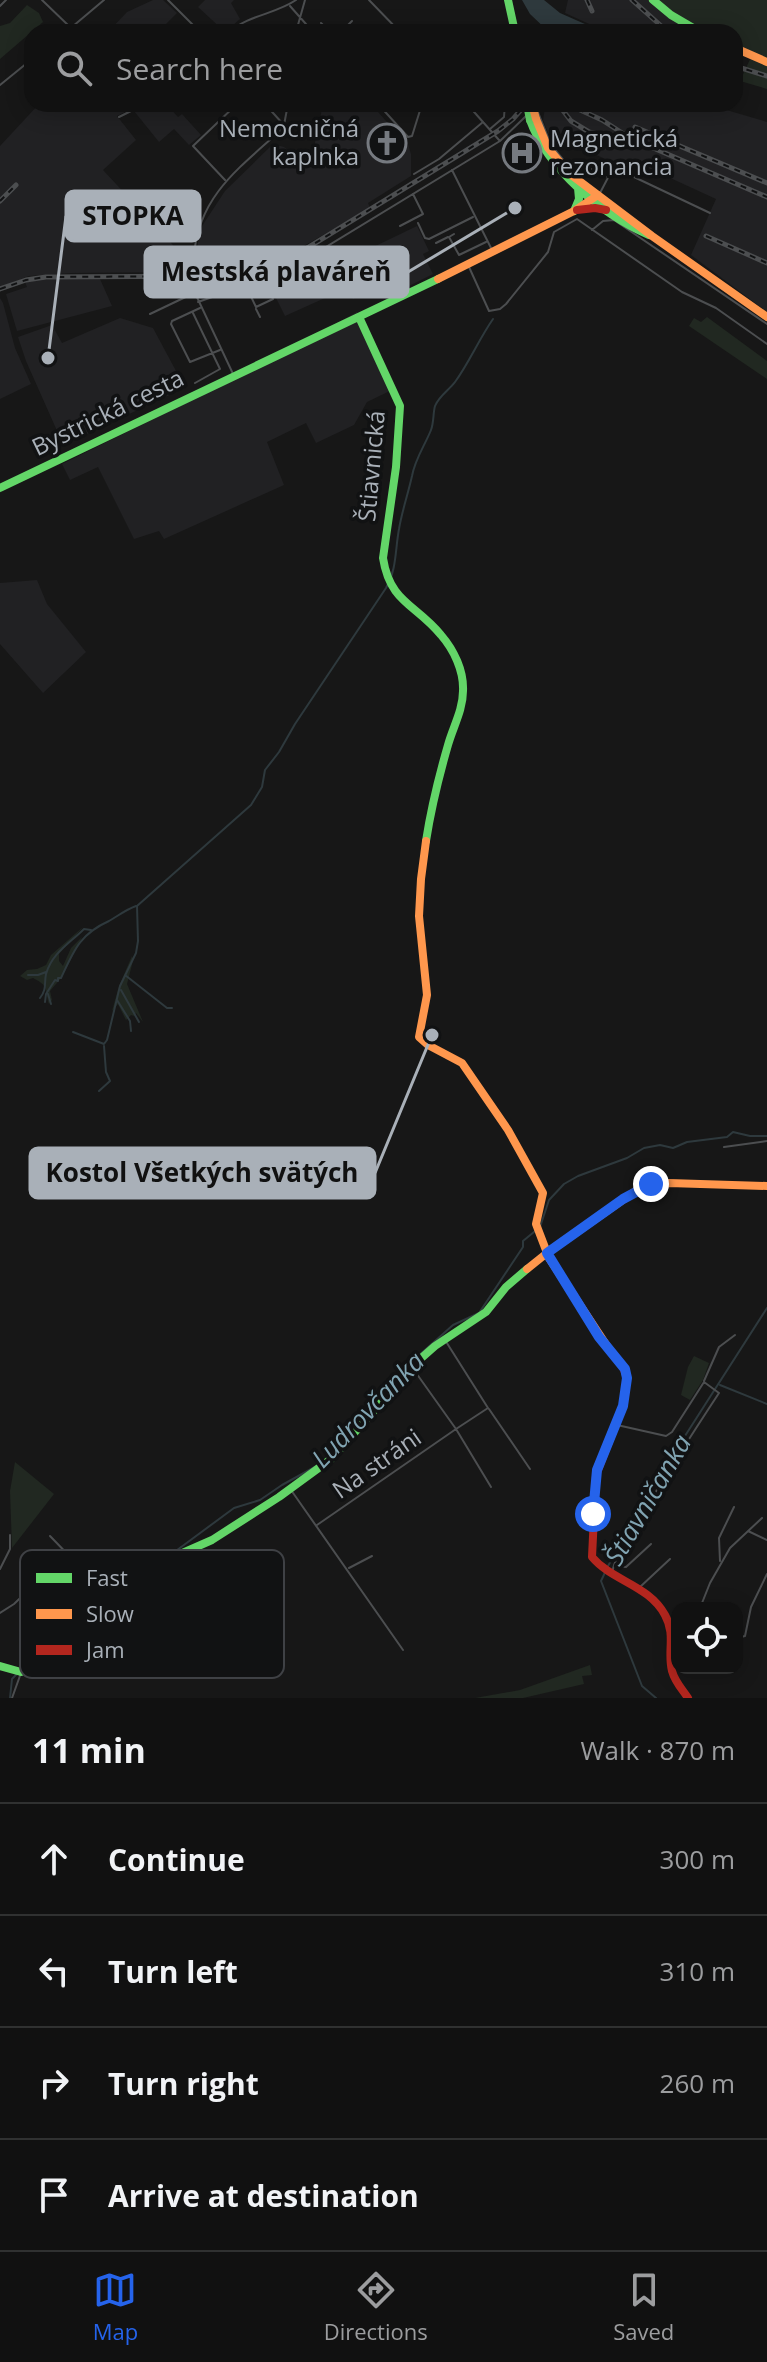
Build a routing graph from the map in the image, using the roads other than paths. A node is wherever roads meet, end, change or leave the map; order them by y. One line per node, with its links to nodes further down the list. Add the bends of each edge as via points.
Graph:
1 (6, 0): 11 (street)
2 (43, 0): 14 (street)
3 (104, 0): 15 (street)
4 (169, 0): 16 (street)
5 (296, 0): 10 (street)
6 (305, 0): 12 (street)
7 (369, 0): 21 (street)
8 (507, 0): 22 (street)
9 (653, 0): 23 (street)
10 (289, 5): 12 (street); 17 (street)
11 (0, 6)
12 (299, 17): 18 (street); 19 (street)
13 (352, 21): 20 (street)
14 (67, 24)
15 (76, 24)
16 (192, 24)
17 (240, 24)
18 (298, 24)
19 (306, 24)
20 (349, 24)
21 (392, 24)
22 (512, 24)
23 (686, 24)
24 (743, 52): 25 (street)
25 (767, 62)
26 (24, 66): 27 (street)
27 (0, 85)
28 (130, 112): 39 (street)
29 (229, 112): 52 (street, via 193,146)
30 (272, 112): 42 (street)
31 (286, 112): 42 (street)
32 (385, 112): 33 (street, via 410,137)
33 (419, 112)
34 (474, 112): 41 (street)
35 (504, 112): 43 (street)
36 (529, 112): 44 (street)
37 (532, 112): 40 (street, bridge)
38 (539, 112): 51 (street, via 551,145 565,162)
39 (119, 117)
40 (533, 120): 53 (street, via 547,157); 55 (street, via 555,159)
41 (483, 122): 43 (street); 50 (street)
42 (284, 125): 52 (street)
43 (489, 129): 44 (street)
44 (500, 141): 49 (street)
45 (323, 150): 46 (street)
46 (318, 155)
47 (310, 162): 48 (street)
48 (301, 166)
49 (451, 169): 54 (street); 59 (street)
50 (414, 174)
51 (608, 177): 55 (street); 57 (street, via 616,169)
52 (226, 181): 71 (street, via 199,225)
53 (578, 188): 55 (street); 58 (street)
54 (412, 193): 61 (street, via 423,214); 70 (street, via 283,272)
55 (596, 197): 56 (street); 58 (street, Bystrická cesta); 64 (street)
56 (610, 212): 58 (street, via 595,208); 64 (street)
57 (710, 213)
58 (575, 215): 62 (street); 68 (street, Bystrická cesta); 69 (street, via 552,234 548,252 500,309 489,311)
59 (474, 216): 60 (street, via 429,239); 66 (street)
60 (418, 223)
61 (400, 226)
62 (592, 230): 81 (street, via 614,220); 82 (street)
63 (454, 234): 65 (street)
64 (652, 236): 80 (street)
65 (449, 237): 66 (street, via 459,255); 67 (street)
66 (487, 241): 68 (street)
67 (436, 243)
68 (493, 253): 69 (street, Bystrická cesta)
69 (468, 265): 79 (street, Bystrická cesta)
70 (245, 284): 73 (street); 75 (street)
71 (195, 293): 73 (street); 77 (street)
72 (273, 299): 75 (street)
73 (198, 302): 74 (street)
74 (201, 307): 76 (street); 83 (street)
75 (256, 307): 78 (street)
76 (192, 311): 84 (street); 84 (street, Bystrická cesta, via 171,324 189,361)
77 (150, 314)
78 (260, 317)
79 (359, 317): 85 (street, Bystrická cesta); 91 (street, Štiavnická, via 400,406 383,558 390,583 440,634 456,659 464,687 422,862 420,934 427,1001 419,1037 462,1063 516,1142 543,1191 537,1217)
80 (767, 317)
81 (767, 324)
82 (767, 344)
83 (221, 349): 84 (street); 85 (street)
84 (212, 353): 86 (street, Bystrická cesta, via 220,369)
85 (234, 376): 87 (street, Bystrická cesta)
86 (195, 383)
87 (0, 488)
88 (767, 1141): 89 (street)
89 (724, 1147)
90 (767, 1186): 91 (street, via 651,1184)
91 (547, 1253): 93 (street, via 506,1287 486,1312); 97 (street, via 625,1369 627,1389)
92 (735, 1335): 95 (street, via 719,1347)
93 (444, 1339): 94 (street); 96 (street)
94 (412, 1368): 98 (street, Na stráni); 101 (street, via 341,1450)
95 (704, 1382): 97 (street, via 669,1435); 117 (street, via 719,1393)
96 (488, 1408): 98 (street, Na stráni); 99 (street)
97 (616, 1424): 117 (street, via 595,1482 591,1551 594,1562)
98 (456, 1429): 100 (street, Na stráni); 104 (street, Na stráni)
99 (530, 1469)
100 (491, 1487)
101 (291, 1489): 104 (street, Na stráni); 111 (street)
102 (734, 1507): 114 (street, via 719,1538)
103 (762, 1518): 105 (street)
104 (317, 1525): 116 (street, Na stráni)
105 (747, 1531): 108 (street); 114 (street)
106 (10, 1535): 115 (street)
107 (50, 1536): 110 (street)
108 (767, 1540)
109 (651, 1544): 117 (street, via 626,1567)
110 (64, 1550)
111 (189, 1550)
112 (372, 1556): 116 (street)
113 (670, 1559): 119 (street)
114 (720, 1562): 121 (street)
115 (0, 1569)
116 (348, 1569): 124 (street, Na stráni)
117 (610, 1570): 119 (street)
118 (767, 1574): 123 (street)
119 (640, 1588): 128 (street, via 668,1618 672,1672)
120 (20, 1598): 122 (street)
121 (703, 1602)
122 (0, 1613)
123 (743, 1636)
124 (403, 1650)
125 (0, 1666): 126 (street)
126 (19, 1672): 127 (street)
127 (12, 1698)
128 (688, 1698)

